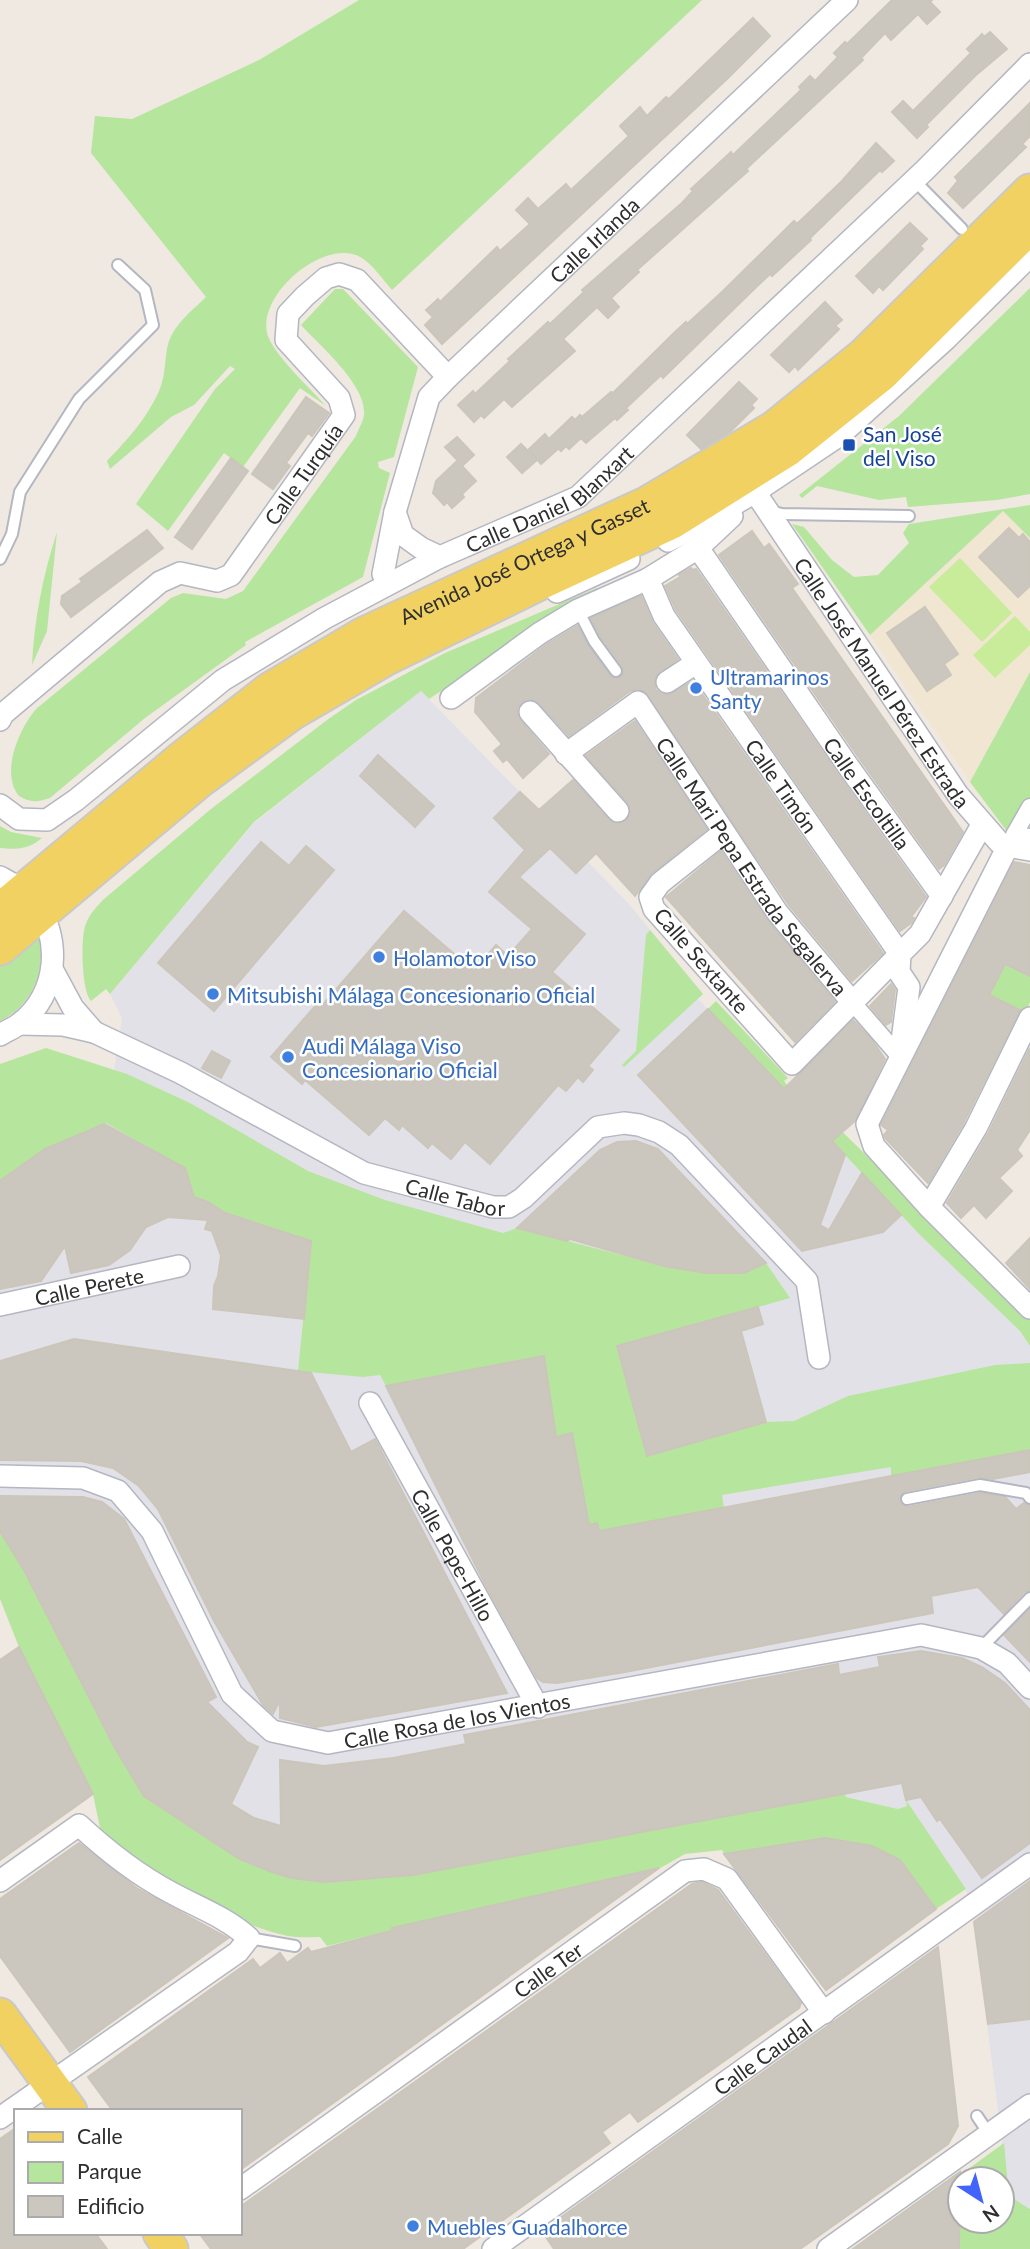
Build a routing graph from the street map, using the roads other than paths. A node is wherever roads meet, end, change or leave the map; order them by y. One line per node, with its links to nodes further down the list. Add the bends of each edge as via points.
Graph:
1 (847, 0): 9 (street, Calle Irlanda)
2 (1030, 64): 3 (street, Calle Daniel Blanxart)
3 (914, 180): 6 (lane); 15 (street, Calle Daniel Blanxart, via 578,497)
4 (1030, 191): 37 (main road, Avenida José Ortega y Gasset, via 864,354 774,428 648,503 364,634 269,690)
5 (1030, 227): 20 (main road, Avenida José Ortega y Gasset, via 881,374 787,450 672,522)
6 (962, 229)
7 (1030, 256): 10 (street, Avenida José Ortega y Gasset, via 840,435)
8 (118, 265): 16 (lane, via 145,290 153,325 79,399 20,492 12,534)
9 (448, 377): 12 (street, Calle Irlanda, via 429,397); 26 (street, Calle Turquía, via 357,280 338,274 326,278 288,314 286,340 339,398 344,415 231,575 217,581 180,573 160,582)
10 (755, 492): 11 (street, Calle José Manuel Pérez Estrada); 14 (street); 20 (street, Avenida José Ortega y Gasset, via 587,580)
11 (768, 510): 13 (lane); 31 (street, Calle José Manuel Pérez Estrada)
12 (396, 512): 15 (street, via 403,535); 17 (street, Calle Irlanda)
13 (909, 516)
14 (698, 548): 18 (street); 36 (street, Calle Escoltilla)
15 (440, 557): 28 (street, Calle Daniel Blanxart, via 325,618 223,680 47,820 19,819)
16 (0, 559)
17 (383, 574)
18 (648, 579): 19 (street); 21 (street, Calle Timón, via 664,617)
19 (578, 610): 22 (lane); 24 (street)
20 (424, 640): 37 (main road, Avenida José Ortega y Gasset, via 292,713 199,781)
21 (696, 663): 23 (street); 39 (street, Calle Timón)
22 (616, 671)
23 (667, 682)
24 (451, 698)
25 (530, 712): 27 (street)
26 (0, 720)
27 (566, 754): 30 (street); 32 (street, Calle Mari Pepa Estrada Segalerva, via 638,702)
28 (0, 805)
29 (1030, 807): 33 (street, via 1014,835)
30 (618, 811)
31 (982, 825): 34 (street, Calle José Manuel Pérez Estrada); 36 (street)
32 (723, 833): 43 (street, Calle Mari Pepa Estrada Segalerva, via 777,912); 43 (street, Calle Sextante, via 660,883 650,897 654,909 792,1064)
33 (1030, 837)
34 (1008, 846): 35 (street, Calle José Manuel Pérez Estrada); 41 (street)
35 (1030, 850)
36 (942, 896): 39 (street, via 920,934)
37 (16, 897): 38 (main road, Avenida José Ortega y Gasset); 40 (street, via 51,934)
38 (0, 947)
39 (900, 954): 42 (street, via 899,972); 43 (street)
40 (52, 970): 45 (street, via 40,1003); 46 (street, Calle Tabor, via 73,1008)
41 (940, 979): 42 (street, via 926,989); 48 (street)
42 (909, 987): 48 (street)
43 (853, 1003): 48 (street, Calle Mari Pepa Estrada Segalerva)
44 (1030, 1018): 49 (street, via 976,1128)
45 (20, 1024): 46 (street, Calle Tabor, via 63,1025); 47 (street)
46 (94, 1032): 53 (street, Calle Tabor, via 181,1073 365,1173 494,1207 509,1208 523,1198 598,1127 624,1123 659,1132 679,1145 807,1281)
47 (0, 1035)
48 (900, 1056): 49 (street, via 867,1124 874,1146)
49 (929, 1207): 52 (street)
50 (179, 1266): 51 (street, Calle Perete)
51 (0, 1306)
52 (1030, 1308)
53 (818, 1358)
54 (370, 1403): 61 (street, Calle Pepe-Hillo)
55 (0, 1476): 61 (street, Calle Rosa de los Vientos, via 82,1478 118,1491 152,1531 232,1694 272,1731 328,1744)
56 (1030, 1498): 57 (lane, via 1026,1493 980,1485)
57 (906, 1499)
58 (1030, 1598): 59 (lane)
59 (981, 1648): 60 (street, Calle Rosa de los Vientos, via 1007,1663); 61 (street, Calle Rosa de los Vientos, via 921,1635)
60 (1030, 1688)
61 (538, 1707)
62 (1030, 1864): 66 (street, Calle Caudal, via 958,1925)
63 (0, 1881): 64 (street, via 79,1825 120,1860 167,1891 234,1924)
64 (249, 1938): 65 (lane); 69 (street, via 237,1952)
65 (295, 1946)
66 (824, 2013): 73 (street, Calle Ter, via 727,1879 704,1869 685,1871); 76 (street, Calle Caudal)
67 (0, 2015): 69 (main road)
68 (0, 2050): 69 (main road)
69 (43, 2096): 71 (street); 72 (main road)
70 (1030, 2105): 77 (street, via 983,2125)
71 (18, 2109)
72 (66, 2109)
73 (242, 2188)
74 (140, 2235): 75 (main road)
75 (163, 2242)
76 (493, 2249)
77 (828, 2249)

